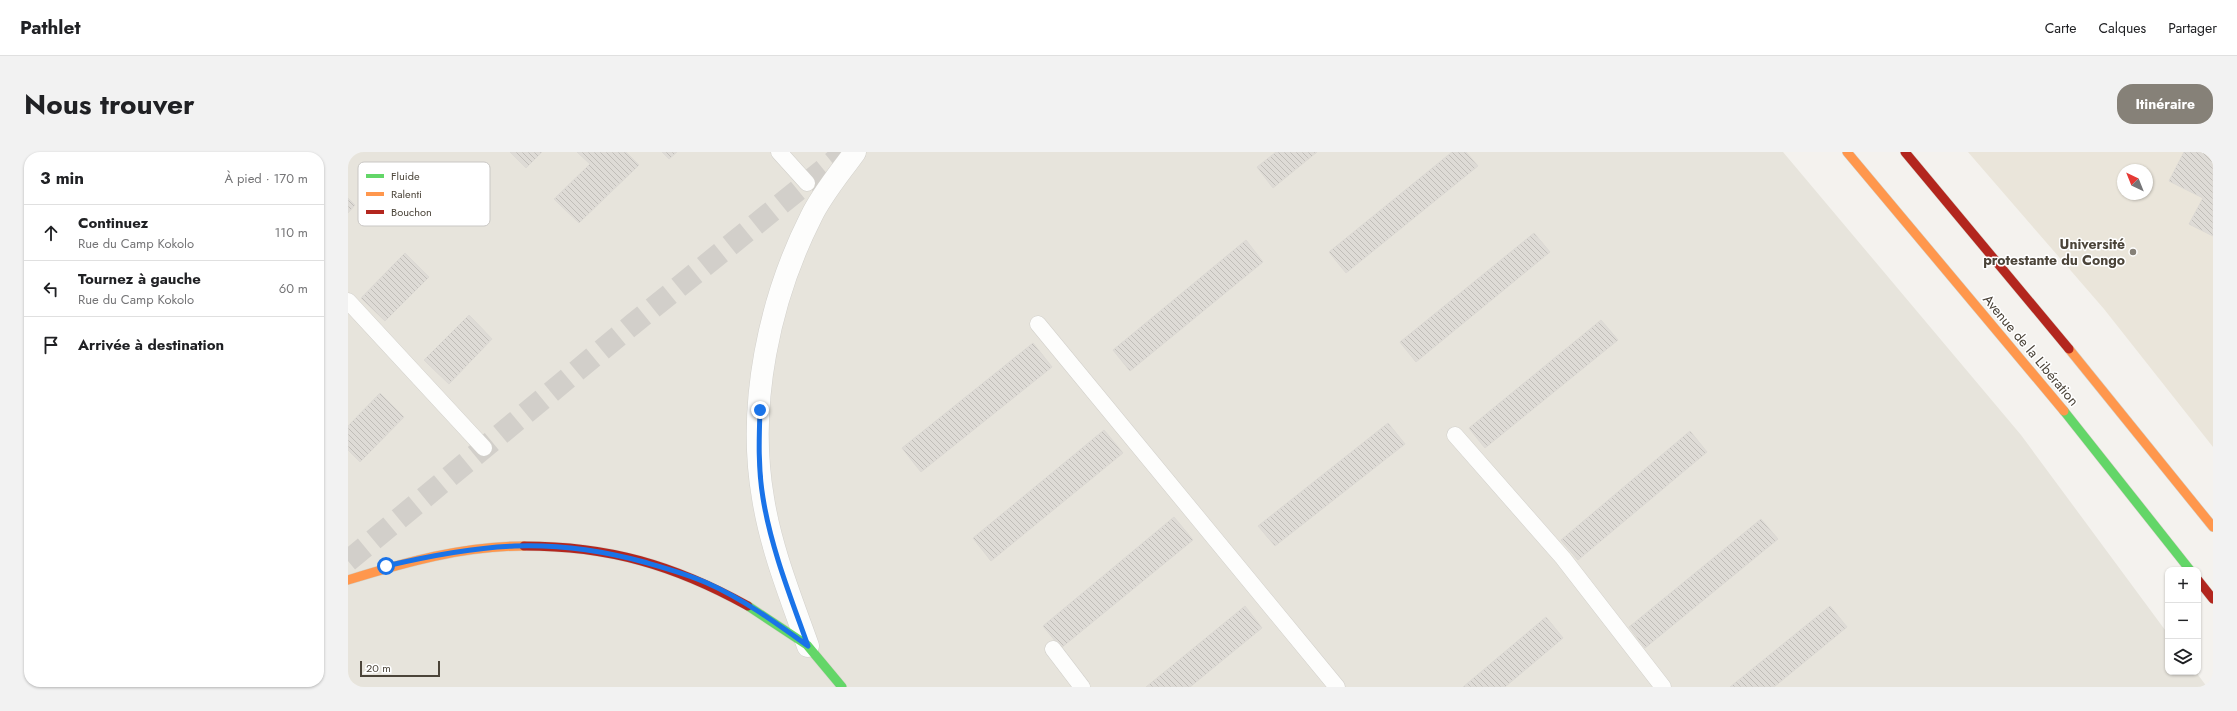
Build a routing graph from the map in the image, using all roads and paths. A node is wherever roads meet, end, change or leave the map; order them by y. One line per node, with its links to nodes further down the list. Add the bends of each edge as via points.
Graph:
1 (779, 152): 5 (lane)
2 (855, 152): 15 (street, via 812,215 789,264 764,354 758,457 763,498 772,536)
3 (1847, 152): 11 (main road, Avenue de la Libération, via 2088,440)
4 (1905, 152): 10 (main road, via 2106,393)
5 (807, 183)
6 (348, 301): 9 (lane)
7 (1038, 324): 19 (lane)
8 (1455, 435): 20 (lane, via 1564,558)
9 (484, 448)
10 (2213, 527)
11 (2188, 567)
12 (348, 580): 15 (main road, via 386,566 444,552 536,544 578,548 617,554 707,583 743,602)
13 (2201, 584): 14 (main road)
14 (2213, 599)
15 (808, 646): 17 (main road)
16 (1053, 649): 18 (lane)
17 (842, 687)
18 (1082, 687)
19 (1337, 687)
20 (1663, 687)

